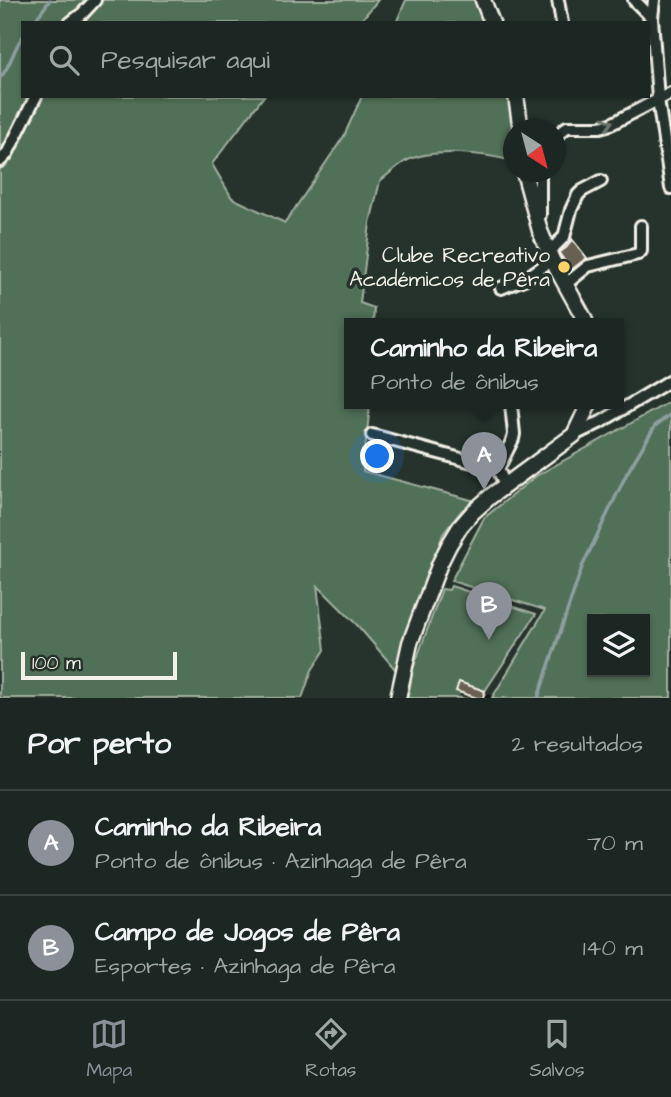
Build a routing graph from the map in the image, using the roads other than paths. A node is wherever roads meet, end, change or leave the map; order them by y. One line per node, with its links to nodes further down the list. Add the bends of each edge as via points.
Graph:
1 (94, 0): 7 (street)
2 (483, 0): 8 (street)
3 (558, 0): 9 (street)
4 (634, 0): 6 (street)
5 (654, 0): 6 (street)
6 (652, 18): 13 (street)
7 (73, 21)
8 (491, 21)
9 (562, 21)
10 (671, 93): 13 (street)
11 (35, 98): 16 (street)
12 (516, 98): 14 (street)
13 (657, 99): 15 (street, one-way to 13, via 611,124); 20 (street)
14 (519, 119)
15 (566, 128)
16 (0, 161)
17 (601, 181): 23 (street, via 578,195 564,237)
18 (527, 182): 22 (street)
19 (540, 182): 22 (street)
20 (671, 188)
21 (641, 226): 24 (street, via 638,254 588,266)
22 (540, 232): 23 (street)
23 (551, 256): 24 (street); 25 (street, via 520,281)
24 (566, 284): 26 (street)
25 (501, 288)
26 (583, 318)
27 (671, 380): 28 (street)
28 (624, 408)
29 (512, 409): 34 (street, via 514,434)
30 (587, 409): 33 (street)
31 (623, 409): 33 (street)
32 (372, 435): 34 (street)
33 (574, 435): 35 (street)
34 (498, 469): 35 (street)
35 (505, 485): 36 (street, via 473,512 449,545 410,643)
36 (398, 698)

